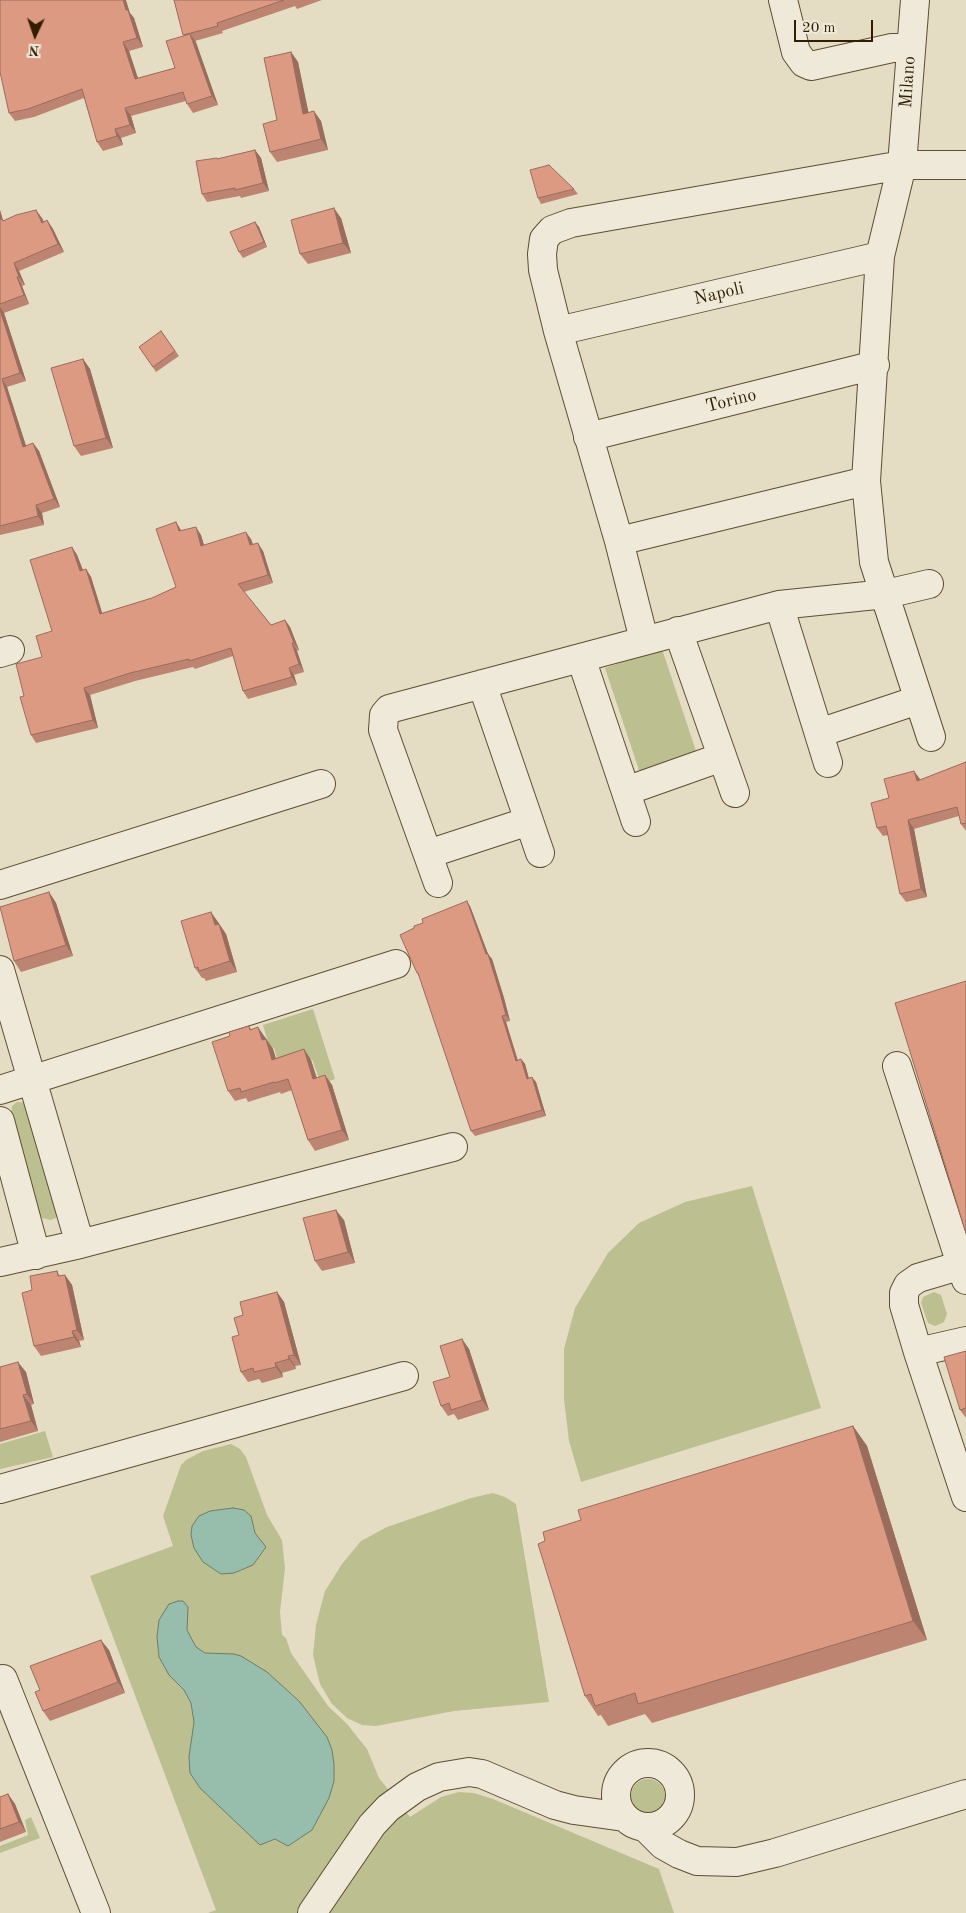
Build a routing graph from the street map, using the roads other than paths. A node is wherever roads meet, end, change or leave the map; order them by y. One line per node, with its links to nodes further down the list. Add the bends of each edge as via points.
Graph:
1 (783, 0): 3 (street, via 796,52 804,63 818,66 886,49)
2 (915, 0): 3 (street, Milano)
3 (911, 48): 4 (street, Milano)
4 (902, 165): 5 (street); 6 (street, Milano); 7 (street, via 571,223 552,230 544,239 542,254)
5 (966, 165)
6 (880, 256): 7 (street, Napoli); 8 (street, Milano)
7 (558, 331): 9 (street)
8 (875, 364): 9 (street, Torino); 10 (street, Milano)
9 (588, 437): 11 (street)
10 (866, 481): 11 (street); 13 (street, Milano, via 874,562)
11 (619, 541): 16 (street)
12 (929, 584): 13 (street)
13 (886, 594): 14 (street); 19 (street, Milano)
14 (779, 605): 15 (street); 20 (street)
15 (678, 631): 16 (street); 22 (street)
16 (644, 640): 17 (street)
17 (581, 658): 18 (street); 25 (street)
18 (482, 684): 27 (street); 30 (street, via 389,709 384,715 383,730)
19 (918, 700): 20 (street); 21 (street, Milano)
20 (819, 733): 23 (street)
21 (931, 736)
22 (722, 757): 25 (street); 26 (street)
23 (828, 763)
24 (321, 784): 32 (street)
25 (626, 791): 28 (street)
26 (735, 793)
27 (529, 821): 29 (street); 30 (street)
28 (636, 822)
29 (540, 853)
30 (428, 854): 31 (street)
31 (438, 883)
32 (0, 885)
33 (396, 964): 36 (street)
34 (0, 970): 36 (street)
35 (897, 1066): 43 (street)
36 (32, 1081): 37 (street); 40 (street)
37 (0, 1090)
38 (0, 1121): 41 (street)
39 (453, 1147): 40 (street)
40 (80, 1244): 41 (street)
41 (36, 1254): 42 (street)
42 (0, 1262)
43 (964, 1272): 45 (street, via 918,1278 908,1285 904,1305)
44 (966, 1340): 45 (street)
45 (918, 1352): 48 (street)
46 (404, 1376): 47 (street)
47 (0, 1489)
48 (966, 1496)
49 (1, 1674): 51 (street)
50 (966, 1794): 52 (street, via 775,1853 737,1862 697,1861 663,1845 635,1822 574,1810 482,1774 468,1772 439,1777 410,1792 372,1825)
51 (96, 1913)
52 (312, 1913)

